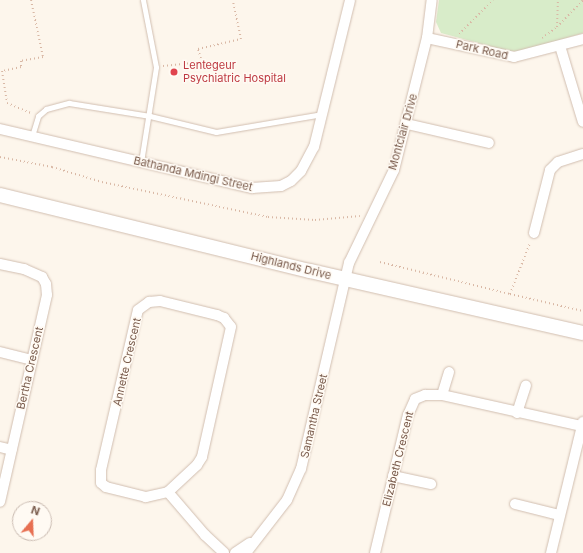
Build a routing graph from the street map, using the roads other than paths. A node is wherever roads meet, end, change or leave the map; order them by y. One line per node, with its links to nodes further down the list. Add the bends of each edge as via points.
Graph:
1 (143, 0): 8 (lane, via 156,67)
2 (350, 0): 7 (street, Bathanda Mdingi Street)
3 (432, 0): 4 (street, Montclair Drive)
4 (427, 38): 6 (street, Park Road, via 508,56 533,54); 10 (street, Montclair Drive)
5 (583, 39): 6 (street, Park Road)
6 (560, 46): 9 (street)
7 (323, 113): 8 (lane, via 227,132 205,131); 15 (street, Bathanda Mdingi Street, via 309,161 291,181 281,186 252,188)
8 (150, 116): 12 (lane, via 69,103 46,109 38,116); 15 (lane)
9 (583, 122)
10 (407, 124): 13 (street); 19 (street, Montclair Drive, via 394,170 372,211)
11 (0, 129): 12 (street, Bathanda Mdingi Street)
12 (32, 136): 15 (street, Bathanda Mdingi Street)
13 (488, 143)
14 (583, 154): 17 (street, via 558,162 550,170)
15 (141, 162)
16 (0, 195): 19 (main road, Highlands Drive)
17 (534, 233)
18 (0, 264): 22 (street, Bertha Crescent, via 33,273 46,284 47,295)
19 (344, 279): 20 (main road, Highlands Drive); 37 (street, Samantha Street, via 314,422 301,469 286,500)
20 (583, 333)
21 (0, 352): 22 (street)
22 (32, 360): 29 (street, Bertha Crescent)
23 (449, 372): 25 (street)
24 (526, 385): 26 (street)
25 (442, 395): 26 (street, Elizabeth Crescent); 30 (street, Elizabeth Crescent, via 420,396 411,405)
26 (517, 413): 27 (street, Elizabeth Crescent)
27 (582, 424): 35 (street)
28 (0, 447): 29 (street)
29 (12, 450): 33 (street, Bertha Crescent)
30 (393, 476): 31 (street); 42 (street, Elizabeth Crescent)
31 (431, 484)
32 (168, 492): 32 (street, Annette Crescent, via 146,498 110,490 101,483 100,478 138,310 149,302 160,301 217,315 224,318 231,327 205,448 197,465); 36 (street)
33 (0, 502)
34 (516, 504): 35 (street)
35 (560, 515): 43 (street)
36 (205, 535): 38 (street); 39 (street)
37 (254, 541): 40 (street, Samantha Street); 41 (street, Samantha Street)
38 (216, 553)
39 (224, 553)
40 (235, 553)
41 (246, 553)
42 (375, 553)
43 (551, 553)

